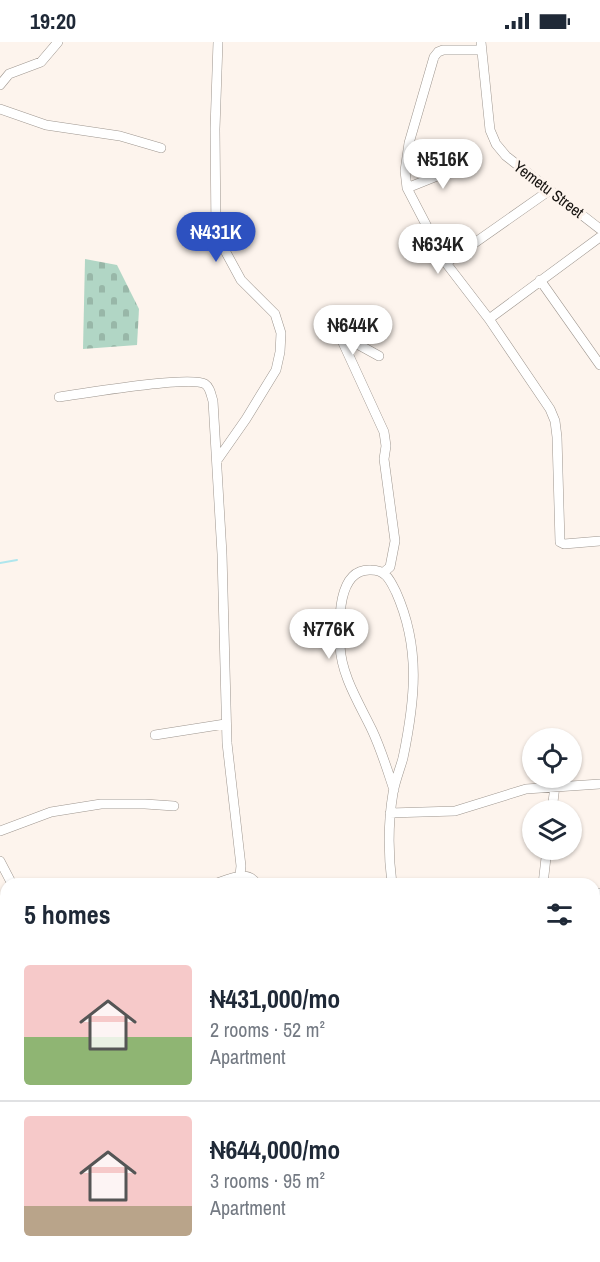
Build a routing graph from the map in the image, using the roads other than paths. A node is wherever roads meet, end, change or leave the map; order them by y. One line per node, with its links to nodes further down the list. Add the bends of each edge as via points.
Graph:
1 (58, 42): 4 (street, via 41,62 9,74)
2 (218, 42): 20 (street, via 216,234 241,280 275,314 281,333 276,370)
3 (482, 46): 8 (street, via 443,50 434,57 409,143); 9 (street, Yemetu Street, via 488,120 496,144)
4 (0, 85)
5 (0, 109): 6 (street, via 46,124 120,136)
6 (161, 148)
7 (467, 164): 8 (street)
8 (407, 188): 12 (street)
9 (550, 190): 10 (street, Yemetu Street); 12 (street)
10 (600, 230)
11 (600, 237): 13 (street)
12 (446, 263): 15 (street)
13 (540, 280): 15 (street); 18 (street)
14 (324, 319): 16 (street)
15 (489, 319): 21 (street, via 555,421 560,542)
16 (339, 334): 17 (street); 22 (street, via 384,432 395,541 390,567)
17 (379, 356)
18 (600, 366)
19 (59, 397): 20 (street, via 197,381 209,388 213,400)
20 (217, 459): 23 (street)
21 (600, 541)
22 (384, 572): 28 (street, via 402,606 414,662 411,716); 28 (street, via 369,569 348,581 342,598 340,647 344,668 382,752)
23 (225, 724): 24 (street); 34 (street)
24 (156, 735)
25 (600, 784): 26 (street)
26 (582, 785)
27 (536, 788): 30 (street, via 455,811)
28 (394, 790): 30 (street)
29 (174, 806): 31 (street, via 100,804 51,812)
30 (390, 813): 38 (street)
31 (0, 831)
32 (546, 860): 39 (street)
33 (0, 861): 35 (street)
34 (240, 875): 36 (street); 37 (street)
35 (9, 878)
36 (232, 878)
37 (251, 878)
38 (391, 878)
39 (544, 878)

